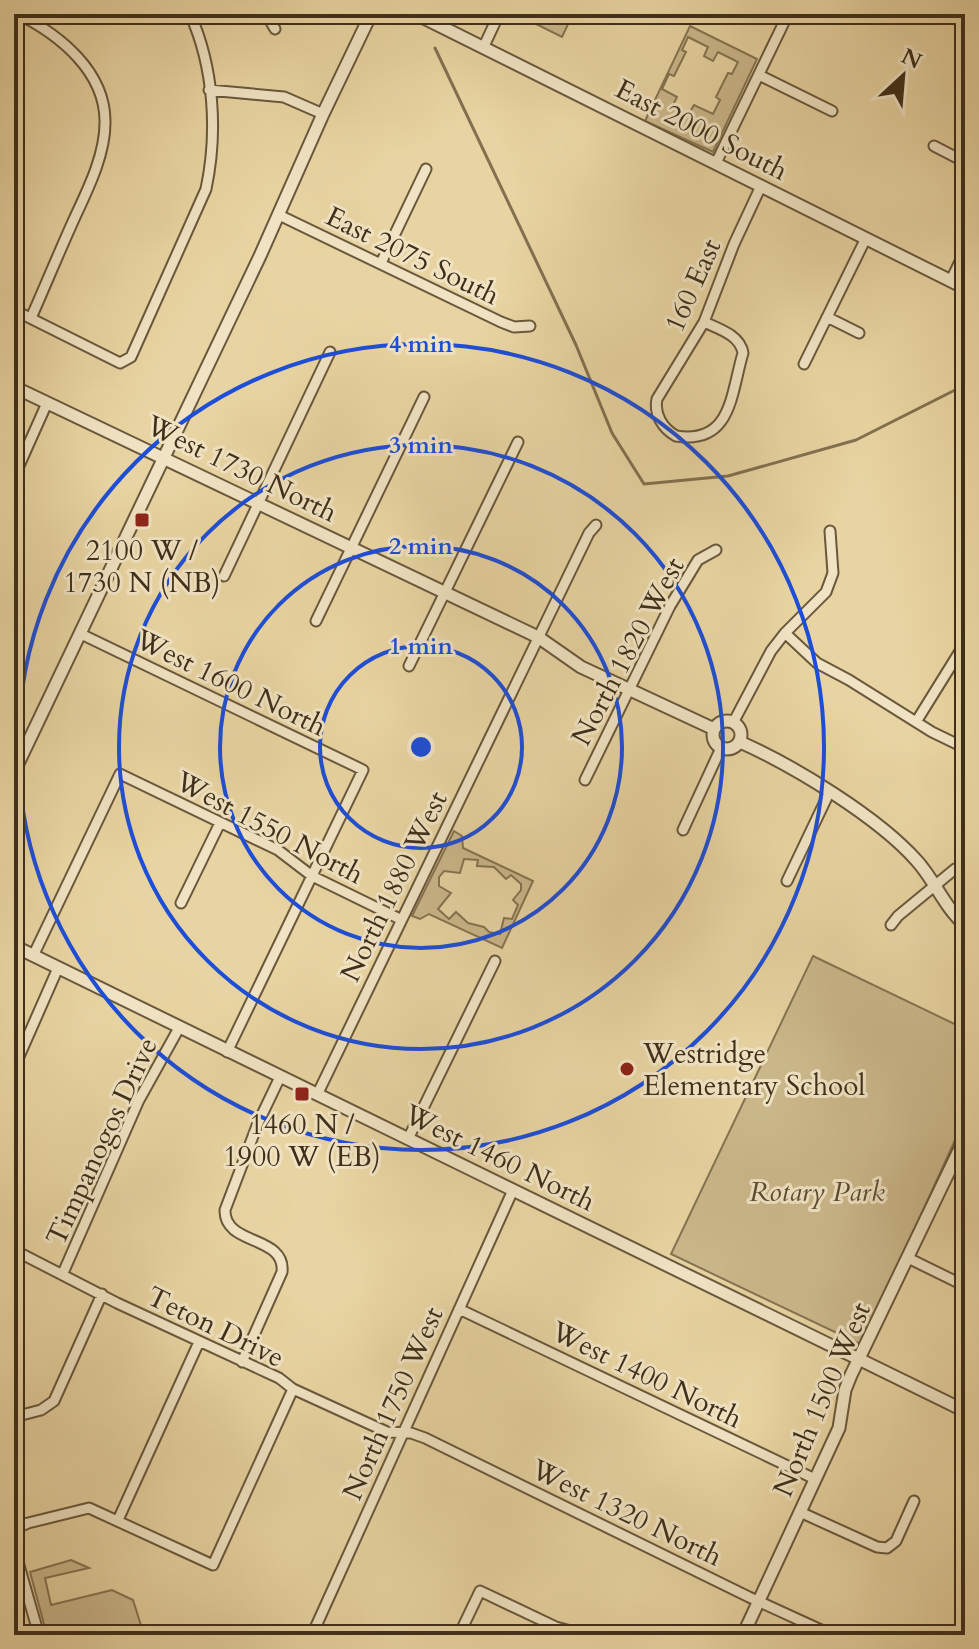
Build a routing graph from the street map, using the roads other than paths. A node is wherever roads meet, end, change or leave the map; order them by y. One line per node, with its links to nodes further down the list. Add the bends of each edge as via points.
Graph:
1 (18, 14): 27 (street, via 77,56 92,76 105,123 86,195)
2 (190, 14): 11 (street, via 204,48)
3 (266, 14): 8 (street)
4 (371, 14): 13 (street)
5 (416, 14): 9 (street, East 2000 South)
6 (499, 14): 9 (street)
7 (788, 14): 10 (street)
8 (275, 29)
9 (484, 46): 16 (street, East 2000 South)
10 (759, 75): 12 (street); 16 (street)
11 (209, 90): 13 (street, via 284,97); 27 (street, via 212,148 206,189 131,357 120,363)
12 (832, 111)
13 (323, 114): 19 (street)
14 (934, 146): 15 (street)
15 (965, 162)
16 (716, 163): 18 (street, East 2000 South)
17 (426, 169): 22 (street)
18 (761, 186): 20 (street, East 2000 South); 28 (street, 160 East)
19 (279, 215): 22 (street, East 2075 South); 37 (street)
20 (866, 238): 23 (street, East 2000 South); 26 (street)
21 (965, 251): 23 (street)
22 (381, 263): 29 (street, East 2075 South, via 501,322)
23 (951, 280): 24 (street, East 2000 South)
24 (965, 288)
25 (14, 310): 27 (street)
26 (827, 317): 30 (street); 32 (street)
27 (31, 318)
28 (704, 322): 28 (street, 160 East, via 736,338 743,353 721,424 709,433 676,436 658,417 657,399)
29 (530, 326)
30 (859, 333)
31 (330, 352): 39 (street)
32 (804, 364)
33 (14, 387): 35 (street, West 1730 North)
34 (424, 397): 42 (street)
35 (47, 403): 37 (street, West 1730 North); 38 (street)
36 (518, 442): 45 (street)
37 (164, 457): 39 (street, West 1730 North); 48 (street)
38 (14, 477)
39 (258, 502): 42 (street, West 1730 North); 44 (street)
40 (596, 525): 49 (street, North 1880 West)
41 (830, 531): 47 (street, via 833,573 826,592)
42 (351, 547): 45 (street, West 1730 North); 46 (street)
43 (716, 550): 52 (street, North 1820 West, via 698,560)
44 (224, 576)
45 (445, 593): 49 (street, West 1730 North); 51 (street)
46 (316, 621)
47 (785, 633): 53 (street, via 817,663); 54 (street)
48 (81, 634): 59 (street); 65 (street, West 1600 North, via 363,770)
49 (538, 637): 52 (street, West 1730 North, via 581,667); 69 (street, North 1880 West)
50 (965, 643): 53 (street)
51 (409, 666)
52 (629, 690): 55 (street, West 1730 North); 60 (street, North 1820 West)
53 (916, 722): 58 (street)
54 (733, 723): 55 (street, via 722,722); 56 (street, via 741,731)
55 (714, 729): 57 (street)
56 (740, 742): 57 (street, via 732,749); 61 (street)
57 (721, 748): 63 (street)
58 (965, 748)
59 (14, 772)
60 (585, 780)
61 (829, 793): 66 (street); 67 (street, via 863,814 917,861)
62 (220, 823): 65 (street, West 1550 North, via 278,850); 68 (street); 73 (street, West 1550 North, via 120,774)
63 (683, 830)
64 (955, 869): 67 (street)
65 (312, 876): 69 (street, West 1550 North); 77 (street)
66 (787, 881)
67 (935, 886): 70 (street); 71 (street)
68 (181, 903)
69 (400, 919): 80 (street, North 1880 West)
70 (891, 925)
71 (965, 925)
72 (14, 946): 73 (street, West 1460 North)
73 (33, 956): 75 (street, West 1460 North)
74 (495, 961): 82 (street)
75 (58, 968): 76 (street, West 1460 North); 78 (street)
76 (179, 1028): 77 (street, West 1460 North); 86 (street, Timpanogos Drive, via 139,1100)
77 (227, 1052): 79 (street, West 1460 North)
78 (14, 1068)
79 (280, 1077): 80 (street, West 1460 North); 92 (street, via 225,1210 232,1229 276,1251 281,1259 282,1272)
80 (317, 1095): 82 (street, West 1460 North)
81 (965, 1138): 85 (street, North 1500 West)
82 (408, 1139): 83 (street, West 1460 North)
83 (513, 1190): 89 (street, North 1750 West); 91 (street, West 1460 North)
84 (14, 1250): 86 (street, Teton Drive)
85 (908, 1258): 87 (street); 91 (street, North 1500 West)
86 (63, 1273): 88 (street, Teton Drive)
87 (965, 1286)
88 (102, 1294): 90 (street, Teton Drive); 95 (street, via 54,1401)
89 (459, 1309): 96 (street, North 1750 West); 97 (street, West 1400 North)
90 (199, 1342): 92 (street, Teton Drive); 100 (street)
91 (860, 1359): 94 (street, West 1460 North); 97 (street, North 1500 West, via 845,1390 839,1428)
92 (242, 1362): 93 (street, Teton Drive)
93 (293, 1389): 96 (street, Teton Drive, via 387,1432); 100 (street, via 213,1565)
94 (965, 1411)
95 (14, 1417)
96 (402, 1433): 103 (street, West 1320 North, via 425,1438); 106 (street, North 1750 West)
97 (815, 1479): 99 (street, North 1500 West)
98 (914, 1501): 99 (street, via 896,1541 887,1548)
99 (800, 1512): 103 (street, North 1500 West)
100 (118, 1520): 101 (street, via 86,1507)
101 (14, 1529)
102 (14, 1548): 105 (street)
103 (759, 1602): 109 (street, North 1500 West); 110 (street, West 1320 North)
104 (965, 1629): 111 (street)
105 (39, 1635)
106 (312, 1635)
107 (459, 1635): 108 (street, via 480,1591)
108 (585, 1635)
109 (743, 1635)
110 (832, 1635)
111 (962, 1635)

